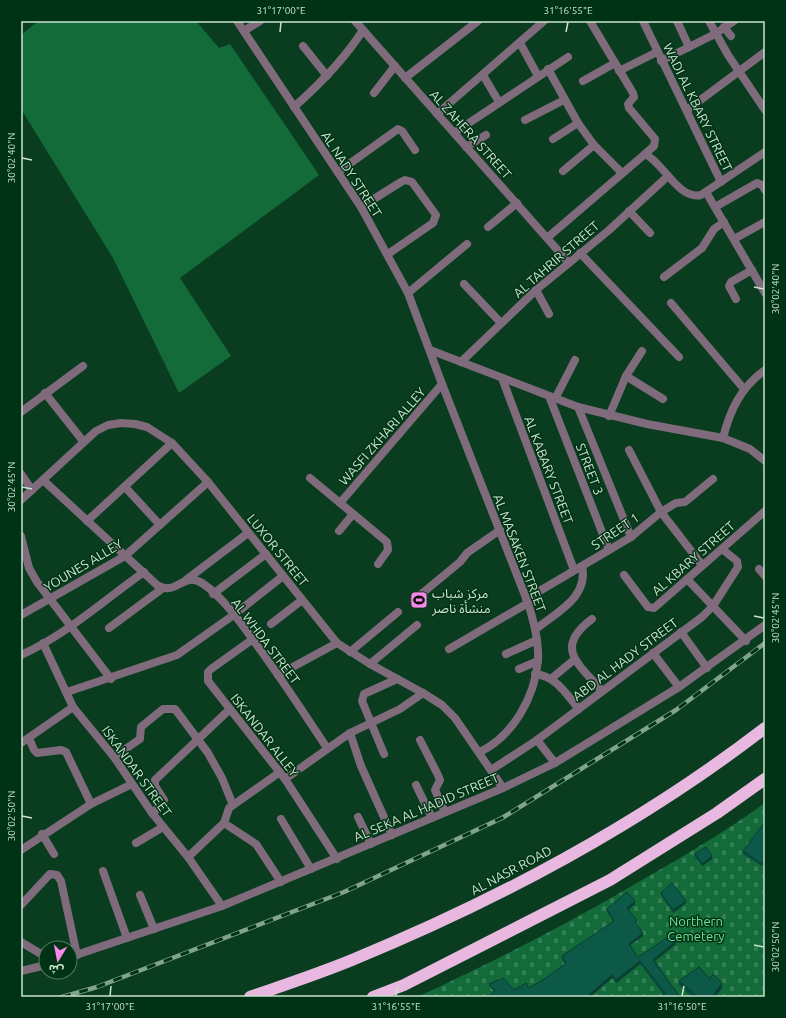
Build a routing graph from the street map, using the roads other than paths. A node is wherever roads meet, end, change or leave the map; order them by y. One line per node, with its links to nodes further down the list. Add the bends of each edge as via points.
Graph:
1 (237, 21): 13 (street, AL NADY STREET)
2 (260, 21): 13 (street)
3 (354, 21): 12 (street, AL ZAHERA STREET)
4 (478, 21): 30 (street)
5 (544, 21): 16 (street)
6 (590, 21): 24 (street)
7 (643, 21): 19 (street, WADI AL KBARY STREET)
8 (677, 21): 18 (street)
9 (709, 21): 14 (street)
10 (734, 21): 11 (street)
11 (724, 27): 14 (street); 15 (street)
12 (363, 30): 23 (street, AL ZAHERA STREET); 28 (street)
13 (244, 31): 35 (street, AL NADY STREET)
14 (715, 34): 18 (street); 26 (street)
15 (731, 36)
16 (520, 43): 27 (street); 29 (street)
17 (303, 46): 28 (street)
18 (689, 47): 22 (street)
19 (657, 52): 22 (street, WADI AL KBARY STREET); 24 (street)
20 (765, 52): 26 (street)
21 (568, 57): 25 (street)
22 (662, 61): 36 (street, WADI AL KBARY STREET)
23 (395, 66): 30 (street, AL ZAHERA STREET); 32 (street)
24 (617, 67): 31 (street); 48 (street, via 633,93 629,108 656,141)
25 (548, 70): 29 (street); 33 (street)
26 (739, 71): 36 (street); 37 (street)
27 (483, 75): 34 (street); 38 (street)
28 (327, 76): 35 (street)
29 (538, 76): 34 (street)
30 (405, 78): 38 (street, AL ZAHERA STREET)
31 (583, 81)
32 (374, 92)
33 (564, 100): 39 (street); 40 (street)
34 (499, 102): 41 (street)
35 (294, 107): 50 (street, AL NADY STREET)
36 (687, 110): 53 (street, WADI AL KBARY STREET)
37 (765, 110)
38 (437, 114): 41 (street, AL ZAHERA STREET)
39 (526, 120)
40 (578, 123): 43 (street); 44 (street)
41 (454, 133): 45 (street, AL ZAHERA STREET)
42 (486, 135): 45 (street)
43 (553, 139)
44 (594, 145): 49 (street); 51 (street)
45 (466, 147): 56 (street, AL ZAHERA STREET)
46 (415, 150): 50 (street, via 398,129)
47 (765, 152): 53 (street)
48 (645, 154): 51 (street); 52 (street)
49 (563, 171)
50 (338, 172): 57 (street, AL NADY STREET)
51 (622, 174): 64 (street)
52 (668, 176): 55 (street, via 690,195 701,195); 59 (street, AL TAHRIR STREET)
53 (721, 182): 55 (street)
54 (765, 190): 58 (street, via 757,183)
55 (706, 192): 58 (street)
56 (517, 204): 62 (street); 64 (street, AL ZAHERA STREET)
57 (360, 207): 68 (street, AL NADY STREET); 68 (street, via 409,180 436,215 433,223)
58 (715, 207): 60 (street)
59 (629, 212): 63 (street); 67 (street, AL TAHRIR STREET)
60 (724, 222): 65 (street); 71 (street, via 714,229 702,248)
61 (765, 222): 65 (street)
62 (488, 227)
63 (650, 233)
64 (547, 238): 69 (street, AL ZAHERA STREET)
65 (734, 239): 70 (street)
66 (467, 244): 74 (street)
67 (580, 253): 69 (street, AL TAHRIR STREET); 82 (street)
68 (388, 254): 74 (street, AL NADY STREET)
69 (569, 263): 73 (street, AL TAHRIR STREET)
70 (752, 270): 75 (street); 76 (street, via 731,282 729,286)
71 (664, 277)
72 (464, 284): 79 (street)
73 (536, 290): 78 (street); 79 (street, AL TAHRIR STREET)
74 (408, 293): 80 (street, AL NADY STREET)
75 (765, 293)
76 (736, 299)
77 (671, 303): 90 (street)
78 (549, 314)
79 (501, 323): 84 (street, AL TAHRIR STREET)
80 (430, 350): 84 (street); 89 (street, AL MASAKEN STREET)
81 (642, 352): 87 (street)
82 (679, 357)
83 (575, 360): 92 (street)
84 (461, 362): 88 (street)
85 (83, 366): 91 (street)
86 (765, 370): 90 (street)
87 (626, 376): 93 (street); 96 (street)
88 (502, 378): 92 (street); 129 (street, AL KABARY STREET)
89 (442, 384): 110 (street, WASFI ZKHARI ALLEY); 116 (street, AL MASAKEN STREET)
90 (744, 389): 97 (street, via 732,409)
91 (45, 394): 95 (street); 98 (street)
92 (552, 397): 94 (street); 122 (street, STREET 3)
93 (663, 399)
94 (578, 407): 96 (street); 120 (street)
95 (21, 412)
96 (609, 416): 97 (street)
97 (723, 438): 101 (street, via 750,449)
98 (83, 441): 99 (street, LUXOR STREET, via 108,425 121,423 148,427); 105 (street, LUXOR STREET)
99 (172, 443): 106 (street, LUXOR STREET); 107 (street)
100 (629, 450): 112 (street)
101 (765, 461)
102 (21, 474): 108 (street)
103 (310, 478): 110 (street)
104 (713, 479): 112 (street, STREET 1, via 685,502 676,503)
105 (43, 480): 108 (street, LUXOR STREET); 114 (street)
106 (208, 482): 115 (street, YOUNES ALLEY); 118 (street, LUXOR STREET)
107 (124, 487): 114 (street); 115 (street)
108 (32, 490): 109 (street, LUXOR STREET)
109 (21, 500)
110 (340, 503): 113 (street)
111 (765, 511): 121 (street, AL KBARY STREET)
112 (661, 512): 120 (street, STREET 1); 126 (street)
113 (353, 514): 117 (street); 125 (street, via 388,544 388,550)
114 (88, 521): 124 (street)
115 (160, 525): 124 (street, YOUNES ALLEY)
116 (500, 530): 140 (street, via 467,553 460,562); 141 (street, AL MASAKEN STREET)
117 (339, 531)
118 (248, 533): 123 (street, LUXOR STREET); 135 (street)
119 (21, 536): 138 (street, via 29,568)
120 (631, 537): 122 (street, STREET 1)
121 (722, 549): 126 (street, AL KBARY STREET); 142 (street, ABD AL HADY STREET, via 737,561 738,567)
122 (609, 550): 127 (street, STREET 1)
123 (266, 554): 132 (street, LUXOR STREET); 137 (street)
124 (125, 556): 130 (street); 138 (street, YOUNES ALLEY)
125 (378, 564)
126 (702, 565): 134 (street, AL KBARY STREET)
127 (582, 566): 129 (street, STREET 1); 152 (street, via 584,579 577,596)
128 (759, 569): 133 (street)
129 (574, 570): 141 (street, STREET 1)
130 (144, 572): 136 (street); 150 (street)
131 (624, 575): 134 (street, AL KBARY STREET, via 651,608)
132 (283, 576): 139 (street, LUXOR STREET); 144 (street)
133 (765, 576)
134 (688, 579): 142 (street)
135 (185, 580): 136 (street, via 176,587); 137 (street, AL WHDA STREET, via 198,581)
136 (163, 588): 151 (street)
137 (213, 594): 144 (street, AL WHDA STREET)
138 (50, 599): 145 (street, YOUNES ALLEY); 150 (street)
139 (302, 600): 147 (street); 158 (street, LUXOR STREET)
140 (414, 600)
141 (527, 601): 152 (street, AL MASAKEN STREET); 159 (street, STREET 1)
142 (713, 606): 153 (street, ABD AL HADY STREET); 156 (street)
143 (398, 612): 160 (street)
144 (235, 614): 154 (street, AL WHDA STREET); 171 (street, via 177,655)
145 (21, 615)
146 (592, 619): 164 (street, via 583,625 573,638 571,650)
147 (271, 624)
148 (417, 625): 166 (street)
149 (765, 625): 156 (street, AL SEKA AL HADID STREET)
150 (70, 626): 157 (street); 171 (street)
151 (109, 628)
152 (536, 629): 155 (street, AL MASAKEN STREET)
153 (681, 632): 161 (street, ABD AL HADY STREET); 167 (street)
154 (253, 639): 170 (street, AL WHDA STREET); 179 (street, ISKANDAR ALLEY, via 208,672 208,681)
155 (537, 640): 162 (street); 165 (street, AL MASAKEN STREET)
156 (746, 641): 167 (street, AL SEKA AL HADID STREET)
157 (44, 643): 163 (street); 176 (street, ISKANDAR STREET)
158 (337, 643): 160 (street, LUXOR STREET); 170 (street)
159 (449, 649)
160 (350, 652): 166 (street, LUXOR STREET)
161 (653, 653): 174 (street); 175 (street, ABD AL HADY STREET)
162 (506, 654)
163 (21, 655)
164 (575, 658): 172 (street); 175 (street)
165 (538, 661): 168 (street); 169 (street, AL MASAKEN STREET)
166 (370, 664): 173 (street, LUXOR STREET)
167 (707, 668): 174 (street, AL SEKA AL HADID STREET)
168 (518, 669)
169 (535, 674): 172 (street); 190 (street, AL MASAKEN STREET, via 529,696 518,717 504,736 493,746)
170 (278, 675): 189 (street, AL WHDA STREET)
171 (111, 678): 176 (street)
172 (552, 678): 180 (street)
173 (397, 679): 177 (street, LUXOR STREET); 181 (street, via 364,694 363,705)
174 (679, 687): 193 (street, AL SEKA AL HADID STREET)
175 (602, 691): 180 (street, ABD AL HADY STREET)
176 (66, 692): 178 (street, ISKANDAR STREET)
177 (423, 693): 181 (street, via 400,709); 190 (street, LUXOR STREET, via 455,718)
178 (73, 706): 184 (street); 192 (street, ISKANDAR STREET)
179 (230, 709): 185 (street); 195 (street, ISKANDAR ALLEY)
180 (578, 709): 187 (street, ABD AL HADY STREET)
181 (371, 723): 183 (street); 191 (street)
182 (765, 728): 231 (highway, AL NASR ROAD, via 666,798 542,871 420,931)
183 (350, 733): 189 (street); 210 (street, via 361,766)
184 (29, 738): 188 (street); 200 (street, via 37,754 61,750 66,752)
185 (198, 740): 192 (street, via 178,712 171,708 163,709 141,727 140,739); 201 (street, via 222,778); 203 (street, via 155,780 155,786 164,800)
186 (420, 740): 202 (street, via 440,780 435,790)
187 (537, 740): 193 (street); 194 (street, ABD AL HADY STREET)
188 (21, 743)
189 (327, 748): 195 (street)
190 (480, 752): 194 (street, LUXOR STREET)
191 (384, 754)
192 (114, 757): 197 (street, ISKANDAR STREET)
193 (555, 763): 199 (street, AL SEKA AL HADID STREET)
194 (491, 770): 199 (street, LUXOR STREET)
195 (283, 776): 201 (street); 216 (street, ISKANDAR ALLEY)
196 (765, 779): 233 (highway, via 717,813 610,880 411,981)
197 (132, 784): 200 (street); 203 (street, ISKANDAR STREET)
198 (416, 785): 205 (street)
199 (503, 788): 202 (street, AL SEKA AL HADID STREET)
200 (90, 804): 209 (street)
201 (233, 805): 207 (street, via 227,811)
202 (445, 812): 205 (street, AL SEKA AL HADID STREET)
203 (152, 813): 208 (street, ISKANDAR STREET)
204 (358, 817): 212 (street)
205 (432, 818): 210 (street, AL SEKA AL HADID STREET)
206 (281, 819): 217 (street)
207 (224, 823): 215 (street); 219 (street, via 256,844)
208 (163, 827): 211 (street); 215 (street, ISKANDAR STREET)
209 (42, 834): 213 (street); 214 (street)
210 (392, 836): 212 (street, AL SEKA AL HADID STREET)
211 (136, 843)
212 (371, 844): 216 (street, AL SEKA AL HADID STREET)
213 (21, 850)
214 (54, 854)
215 (188, 858): 222 (street, ISKANDAR STREET)
216 (336, 859): 217 (street, AL SEKA AL HADID STREET)
217 (311, 870): 219 (street, AL SEKA AL HADID STREET)
218 (103, 871): 224 (street)
219 (281, 882): 222 (street, AL SEKA AL HADID STREET)
220 (140, 895): 223 (street)
221 (21, 905): 225 (street, via 44,878 50,874 56,875 61,881)
222 (222, 906): 223 (street, AL SEKA AL HADID STREET)
223 (154, 929): 224 (street, AL SEKA AL HADID STREET)
224 (127, 938): 228 (street, AL SEKA AL HADID STREET)
225 (70, 940)
226 (21, 942): 227 (street)
227 (38, 952)
228 (78, 954)
229 (38, 967): 230 (street)
230 (21, 971)
231 (271, 993): 232 (highway, AL NASR ROAD)
232 (250, 997)
233 (373, 997)

